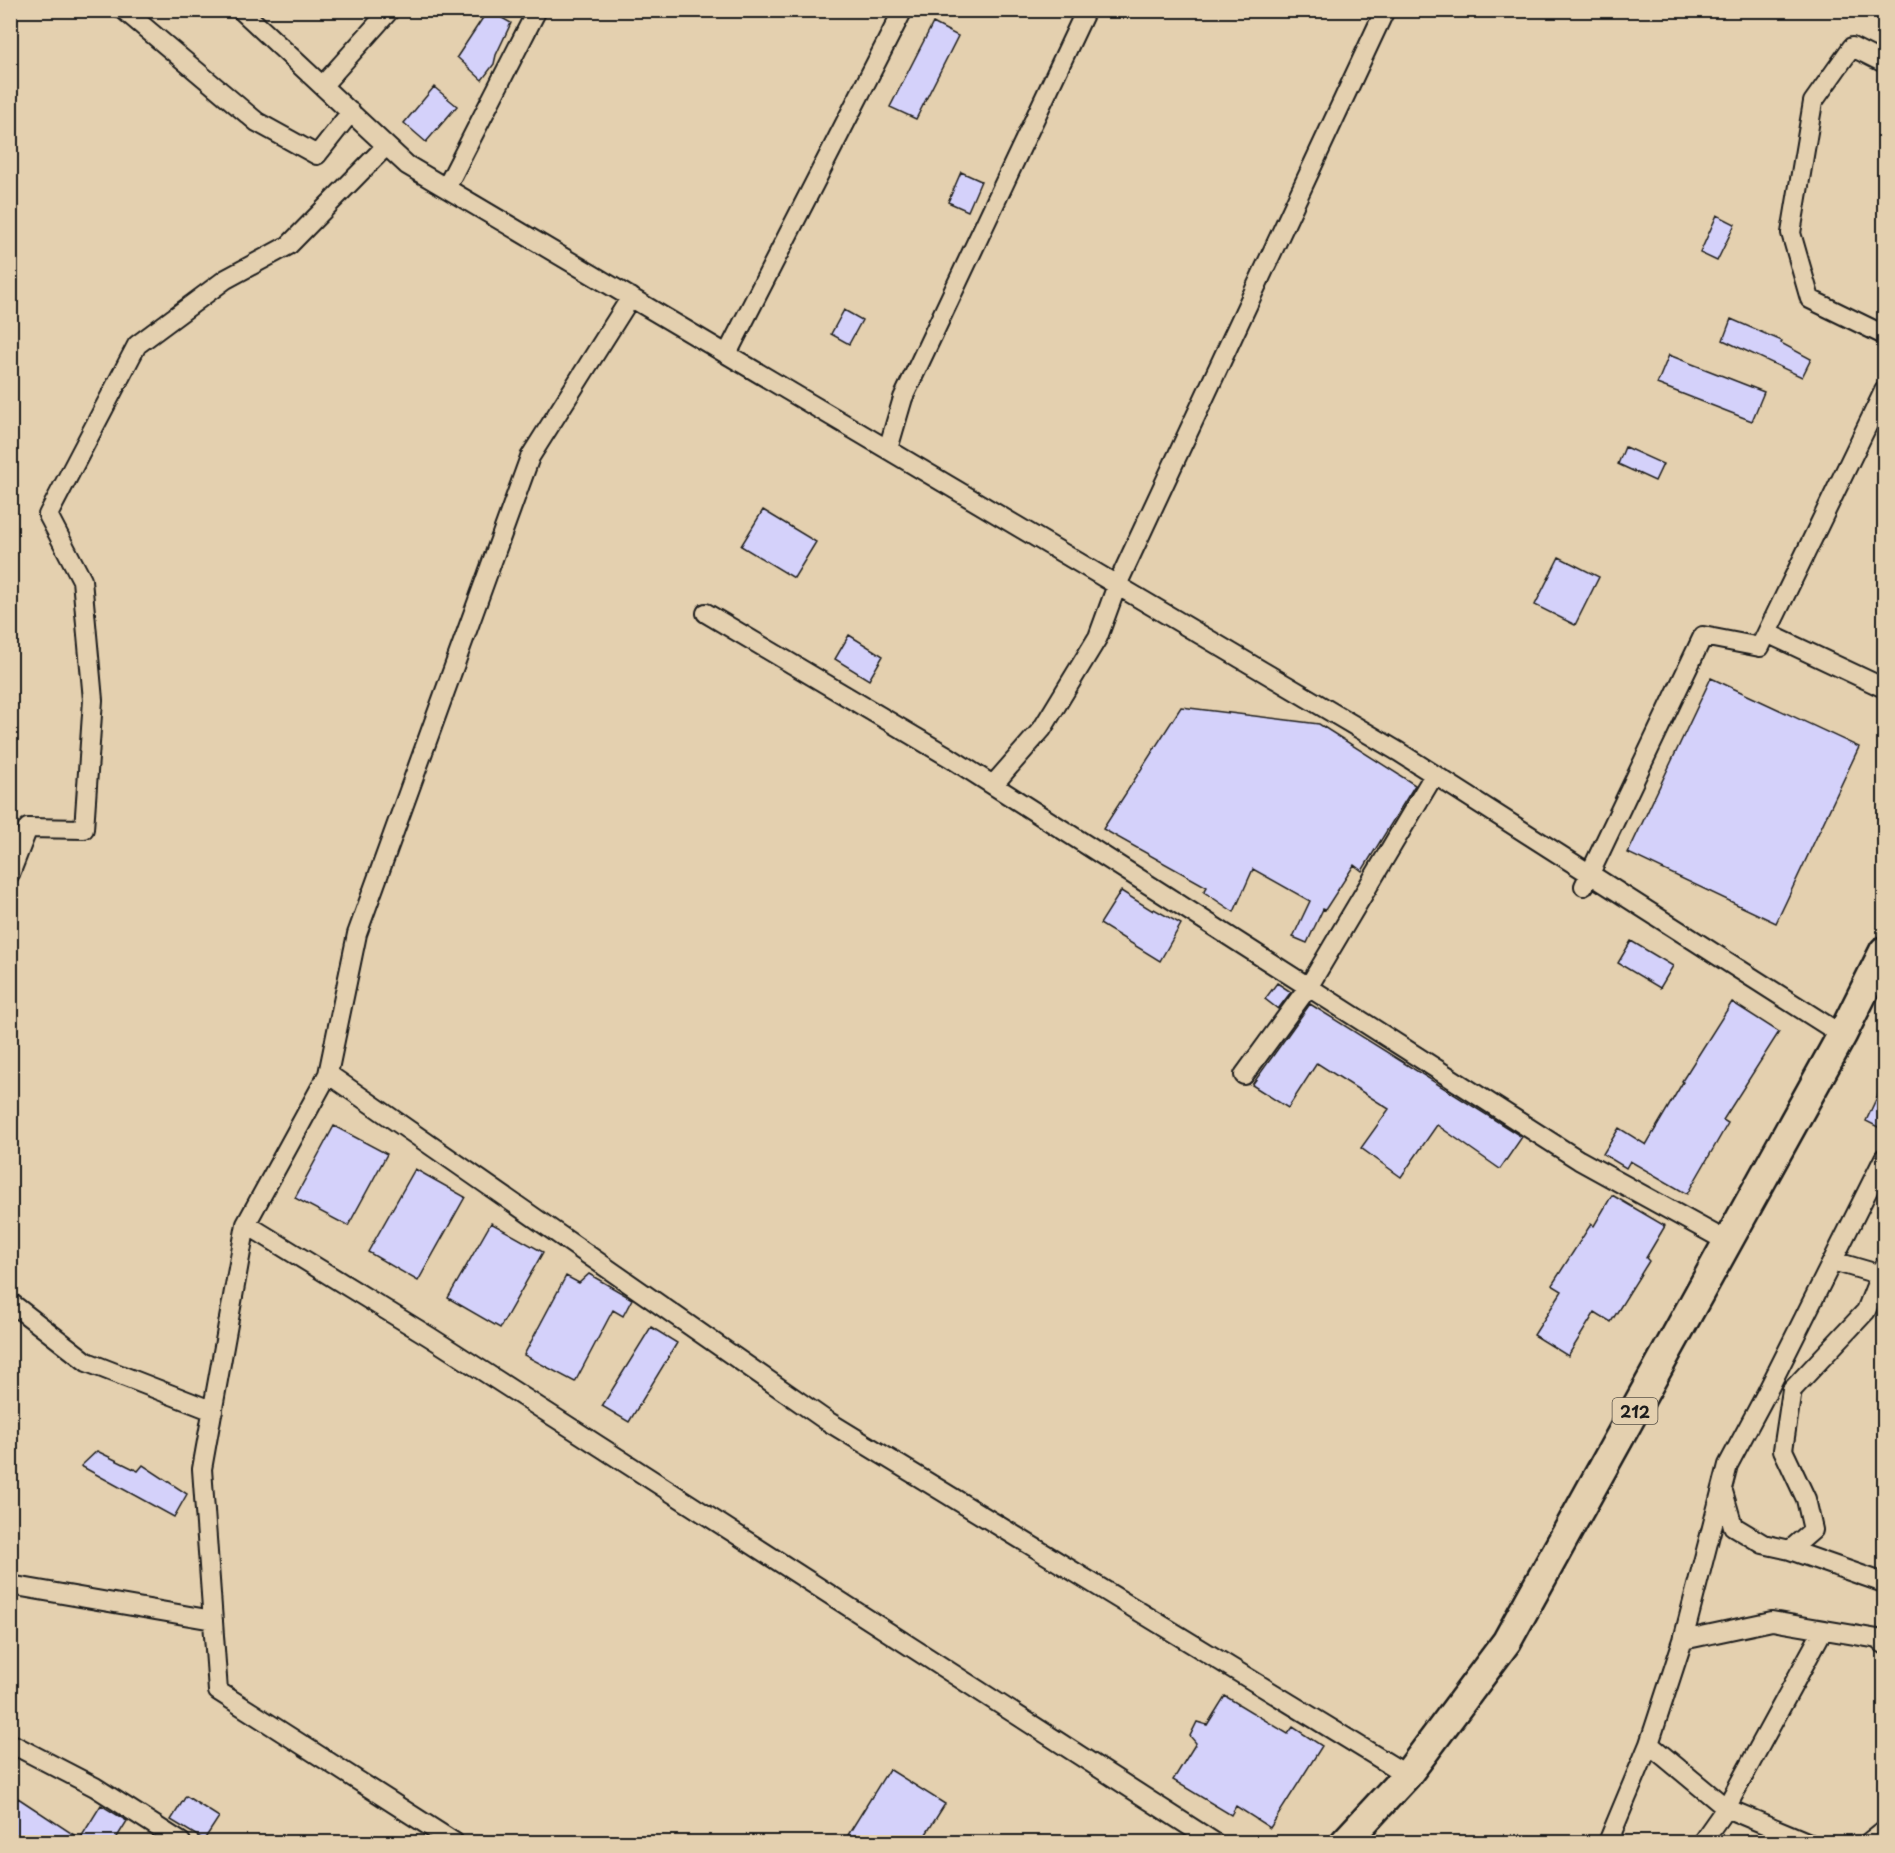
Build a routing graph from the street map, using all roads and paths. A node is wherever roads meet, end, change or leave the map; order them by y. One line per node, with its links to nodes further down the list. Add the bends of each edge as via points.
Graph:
1 (124, 10): 10 (street, via 257,122 316,155)
2 (241, 10): 9 (street)
3 (390, 10): 9 (street)
4 (537, 10): 12 (street)
5 (903, 10): 15 (street)
6 (1086, 10): 17 (street, via 903,398)
7 (1385, 10): 18 (street)
8 (1884, 63): 14 (street, via 1852,46 1813,102 1791,233 1810,299)
9 (323, 85): 10 (street)
10 (351, 112): 11 (street)
11 (386, 146): 12 (street, via 407,165); 24 (street, via 289,245 226,279 136,345 48,515 82,580 93,700 84,828 28,828)
12 (446, 188): 13 (street)
13 (631, 297): 15 (street); 29 (street, via 530,457 357,934)
14 (1884, 334)
15 (727, 354): 17 (street)
16 (1882, 403): 20 (street)
17 (888, 449): 18 (street)
18 (1117, 585): 22 (street); 23 (street, via 1098,637 1042,729)
19 (706, 613): 23 (street)
20 (1767, 633): 21 (street); 25 (street, via 1760,647 1703,636)
21 (1884, 688)
22 (1434, 775): 25 (street); 27 (street)
23 (993, 785): 27 (street)
24 (10, 874)
25 (1587, 880): 28 (street)
26 (1884, 951): 28 (main road, 212)
27 (1309, 986): 30 (street); 33 (street, via 1579,1160)
28 (1842, 1035): 33 (main road, 212)
29 (328, 1074): 32 (street); 48 (street, via 824,1419)
30 (1244, 1075)
31 (1884, 1158): 34 (street)
32 (246, 1224): 37 (street); 54 (street, via 430,1337)
33 (1728, 1242): 48 (main road, 212, via 1507,1641)
34 (1833, 1261): 35 (street); 38 (street, via 1728,1465)
35 (1883, 1273): 39 (street, via 1866,1311 1792,1389 1783,1450 1806,1499 1813,1530)
36 (10, 1302): 37 (street, via 87,1362)
37 (213, 1411): 42 (street, via 202,1469)
38 (1722, 1486): 39 (street, via 1733,1526 1763,1544); 44 (street)
39 (1790, 1550): 40 (street)
40 (1884, 1583)
41 (10, 1585): 42 (street)
42 (213, 1620): 53 (street, via 218,1691)
43 (1823, 1630): 44 (street, via 1772,1621); 45 (street, via 1878,1639); 49 (street)
44 (1683, 1640): 47 (street)
45 (1884, 1644)
46 (10, 1743): 52 (street, via 95,1787)
47 (1649, 1744): 49 (street); 50 (street)
48 (1407, 1775): 55 (main road, 212)
49 (1726, 1808): 58 (street); 59 (street)
50 (1616, 1822): 56 (street); 57 (street)
51 (1884, 1830): 60 (street)
52 (181, 1842)
53 (454, 1842)
54 (1214, 1842)
55 (1345, 1842)
56 (1608, 1842)
57 (1619, 1842)
58 (1702, 1842)
59 (1808, 1842)
60 (1869, 1842)

